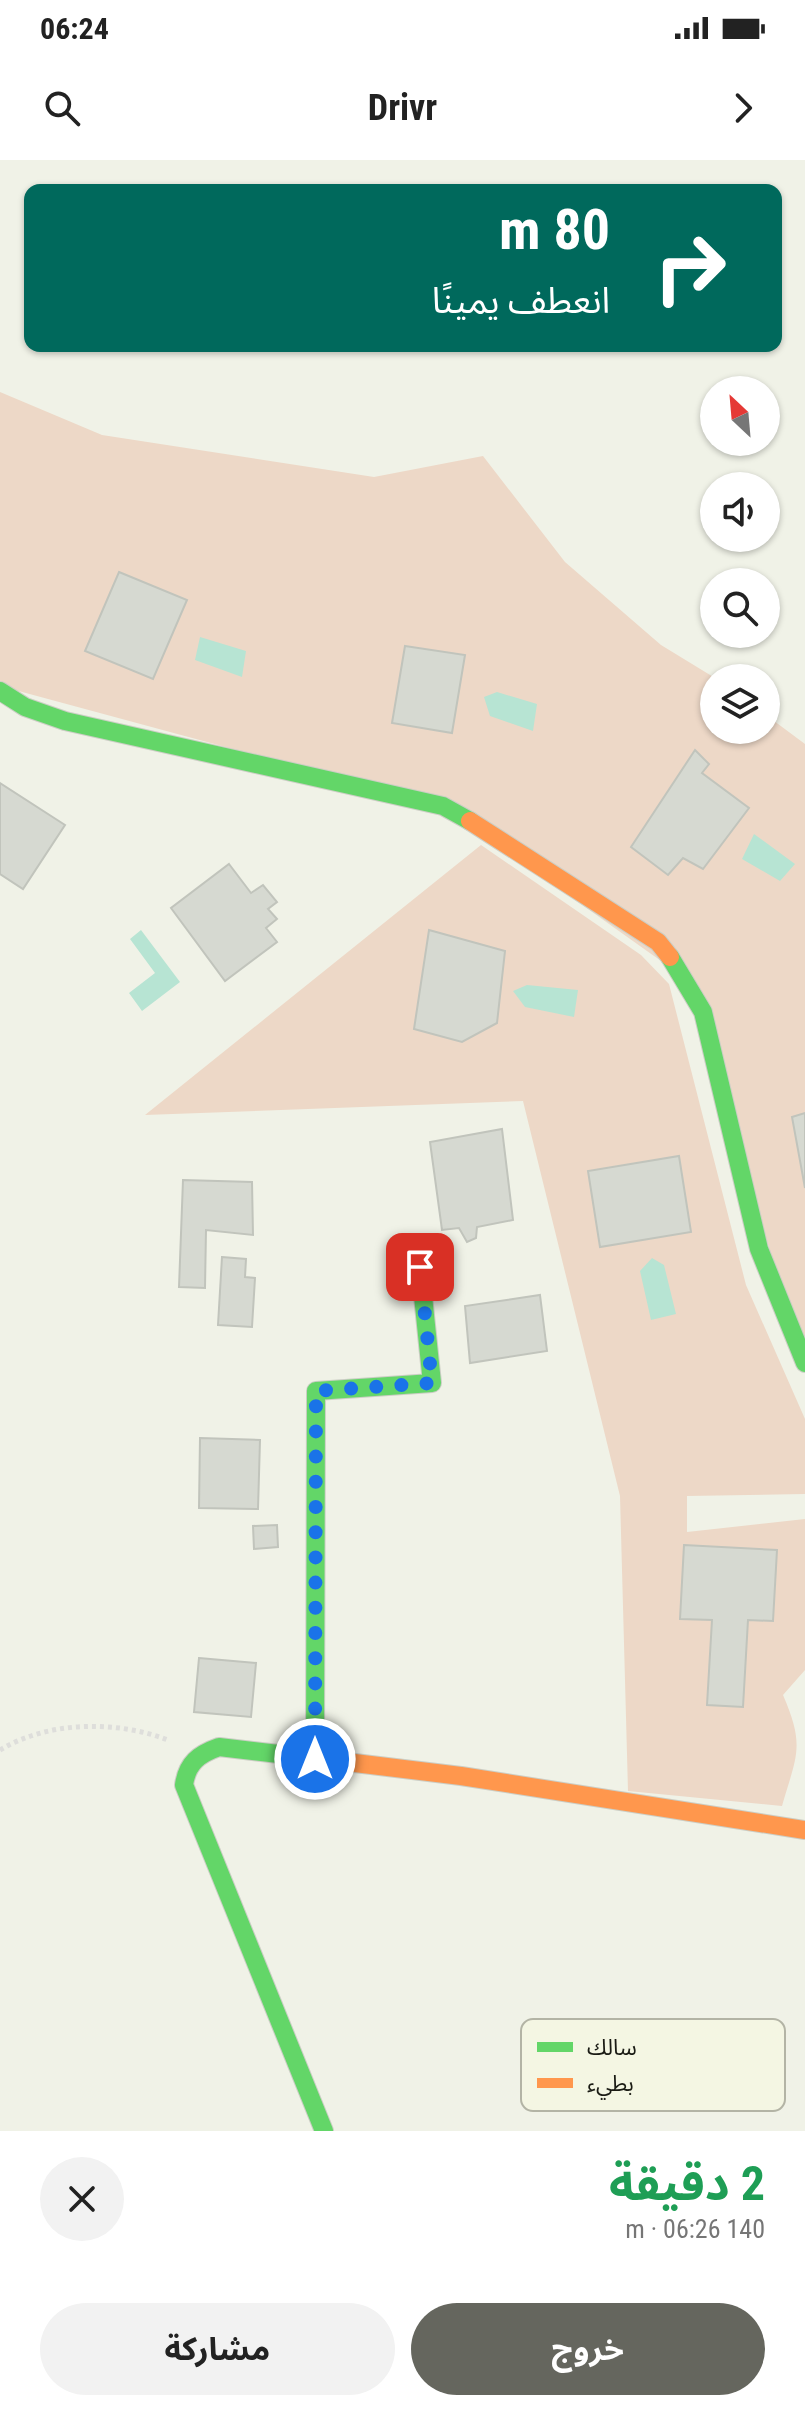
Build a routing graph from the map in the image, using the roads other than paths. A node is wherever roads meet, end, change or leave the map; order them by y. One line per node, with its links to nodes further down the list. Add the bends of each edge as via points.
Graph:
1 (0, 691): 3 (street, via 25,707 65,721 443,806 658,942 703,1012 759,1249)
2 (420, 1267): 4 (street, via 432,1383 316,1391)
3 (805, 1363)
4 (315, 1759): 5 (street, via 461,1776); 6 (street, via 219,1747 202,1753 186,1769 184,1785)
5 (805, 1830)
6 (324, 2131)

